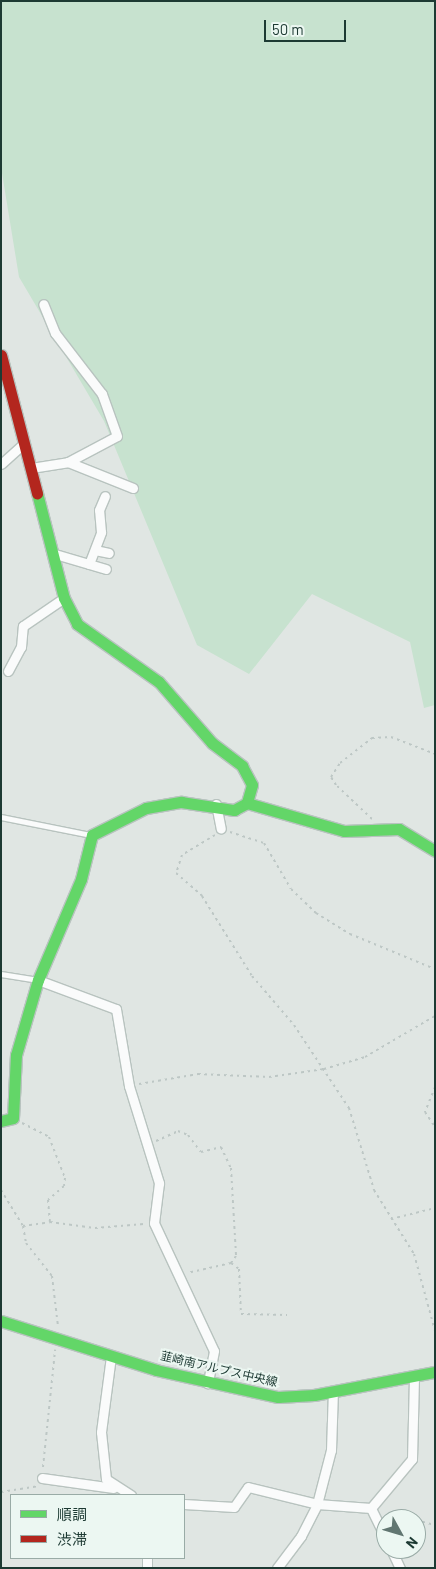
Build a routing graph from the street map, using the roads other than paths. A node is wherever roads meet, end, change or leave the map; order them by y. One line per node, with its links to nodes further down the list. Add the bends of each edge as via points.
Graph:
1 (43, 304): 4 (street, via 55,333 102,394 117,436)
2 (1, 356): 3 (street)
3 (24, 443): 5 (street); 6 (street)
4 (68, 462): 6 (street); 7 (street)
5 (1, 464)
6 (31, 468): 11 (street)
7 (133, 488)
8 (105, 496): 9 (street)
9 (95, 550): 10 (street); 12 (street)
10 (109, 553)
11 (55, 554): 12 (street); 14 (street)
12 (89, 564): 13 (street)
13 (106, 569)
14 (64, 598): 15 (street, via 23,626 21,647); 16 (street, via 78,624 158,682 212,743 242,766 252,785)
15 (8, 671)
16 (247, 803): 17 (street, via 234,810); 21 (street, via 344,831 399,829)
17 (216, 804): 19 (street); 20 (street, via 181,802 146,808)
18 (1, 817): 20 (lane)
19 (221, 830)
20 (92, 835): 23 (street, via 68,918)
21 (435, 851)
22 (1, 974): 23 (lane)
23 (38, 980): 24 (street, via 16,1055 13,1118); 29 (street, via 116,1009 129,1086 145,1146 160,1183 154,1223 214,1351)
24 (1, 1121)
25 (1, 1322): 26 (street, 韮崎南アルプス中央線)
26 (111, 1356): 29 (street, 韮崎南アルプス中央線); 32 (street, via 101,1432 106,1479)
27 (435, 1372): 28 (street, 韮崎南アルプス中央線)
28 (414, 1376): 30 (street, 韮崎南アルプス中央線); 36 (street, via 412,1459)
29 (208, 1383): 30 (street, 韮崎南アルプス中央線, via 278,1397)
30 (333, 1391): 35 (street, via 331,1450)
31 (42, 1478): 32 (street)
32 (113, 1488): 33 (street)
33 (128, 1494)
34 (185, 1504): 35 (street, via 234,1507 248,1487)
35 (317, 1504): 36 (street); 38 (street, via 301,1536)
36 (373, 1511): 37 (street)
37 (376, 1517)
38 (276, 1568)

